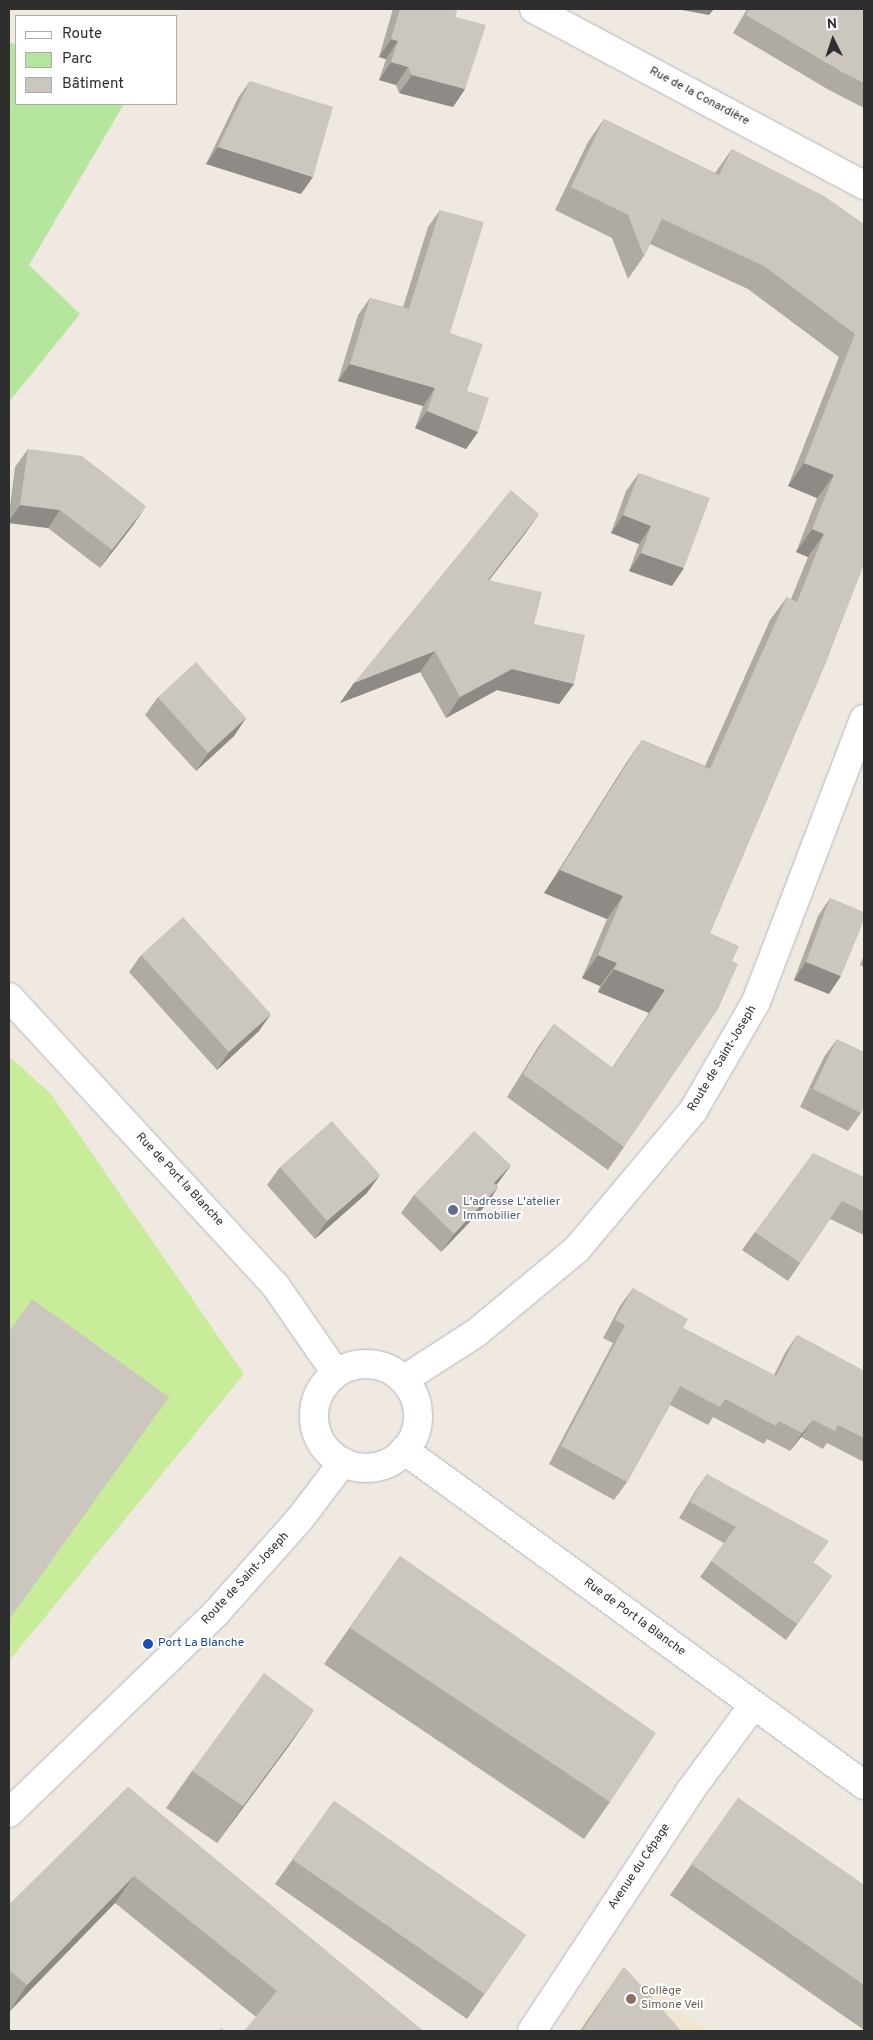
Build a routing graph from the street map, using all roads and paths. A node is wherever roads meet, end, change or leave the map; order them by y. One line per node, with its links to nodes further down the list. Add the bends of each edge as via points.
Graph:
1 (534, 9): 2 (street, Rue de la Conardière)
2 (864, 185)
3 (864, 720): 6 (street, Route de Saint-Joseph, via 756,1002 693,1111 577,1249 476,1333)
4 (9, 997): 5 (street, Rue de Port la Blanche, via 275,1285)
5 (336, 1373): 6 (street, via 370,1364); 8 (street, via 319,1393 314,1419 321,1443)
6 (403, 1380): 7 (street, via 417,1414 414,1435)
7 (404, 1450): 8 (street, via 379,1465 355,1466); 9 (street, Rue de Port la Blanche)
8 (343, 1462): 11 (street, Route de Saint-Joseph, via 300,1520 216,1613)
9 (753, 1706): 10 (street, Rue de Port la Blanche); 12 (street, Avenue du Cépage, via 690,1791)
10 (864, 1785)
11 (9, 1813)
12 (532, 2031)

